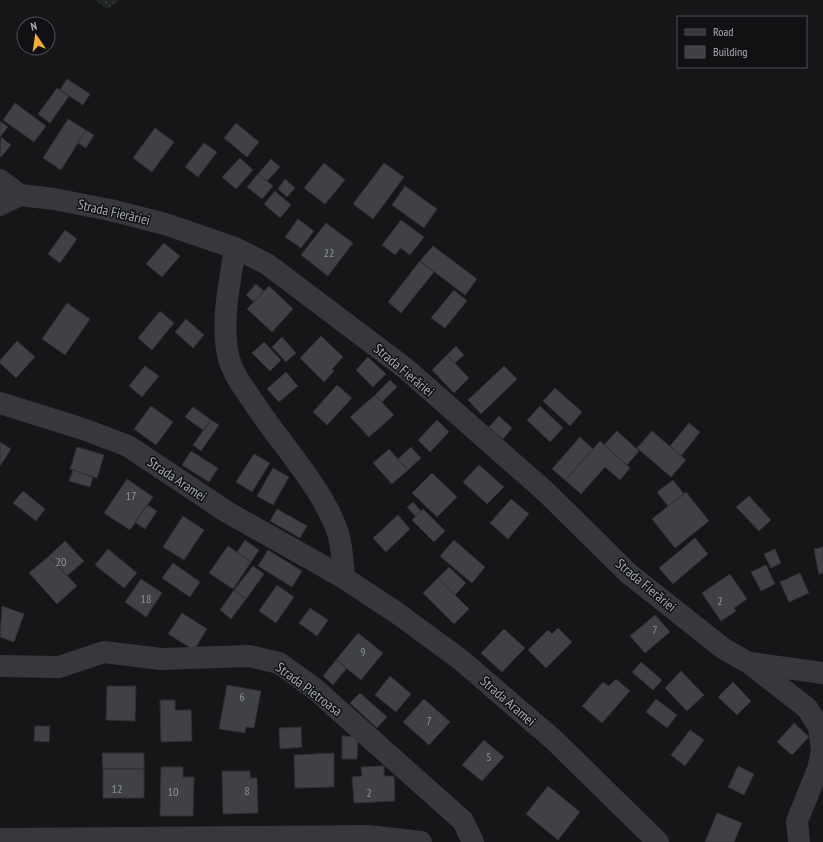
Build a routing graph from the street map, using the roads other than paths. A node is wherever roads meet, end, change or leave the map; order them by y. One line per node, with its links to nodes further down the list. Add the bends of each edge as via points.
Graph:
1 (0, 180): 2 (street)
2 (20, 195): 3 (street); 4 (street, Strada Fierăriei, via 110,210 165,224)
3 (0, 205)
4 (235, 248): 6 (street, via 225,322 227,351 231,365 266,421 319,495 338,533); 7 (street, Strada Fierăriei, via 267,264 405,368 547,493 628,573 724,649)
5 (0, 403): 6 (street, Strada Aramei, via 128,446 227,512)
6 (344, 578): 13 (street, Strada Aramei, via 461,660 554,740)
7 (749, 663): 9 (street); 14 (street, via 807,708 819,727 822,751 818,769 797,821)
8 (0, 666): 12 (street, Strada Pietroasa, via 59,667 104,652 161,659 249,656 279,663 315,689 463,820)
9 (823, 673)
10 (0, 839): 11 (street, via 368,836)
11 (421, 842)
12 (473, 842)
13 (658, 842)
14 (799, 842)

